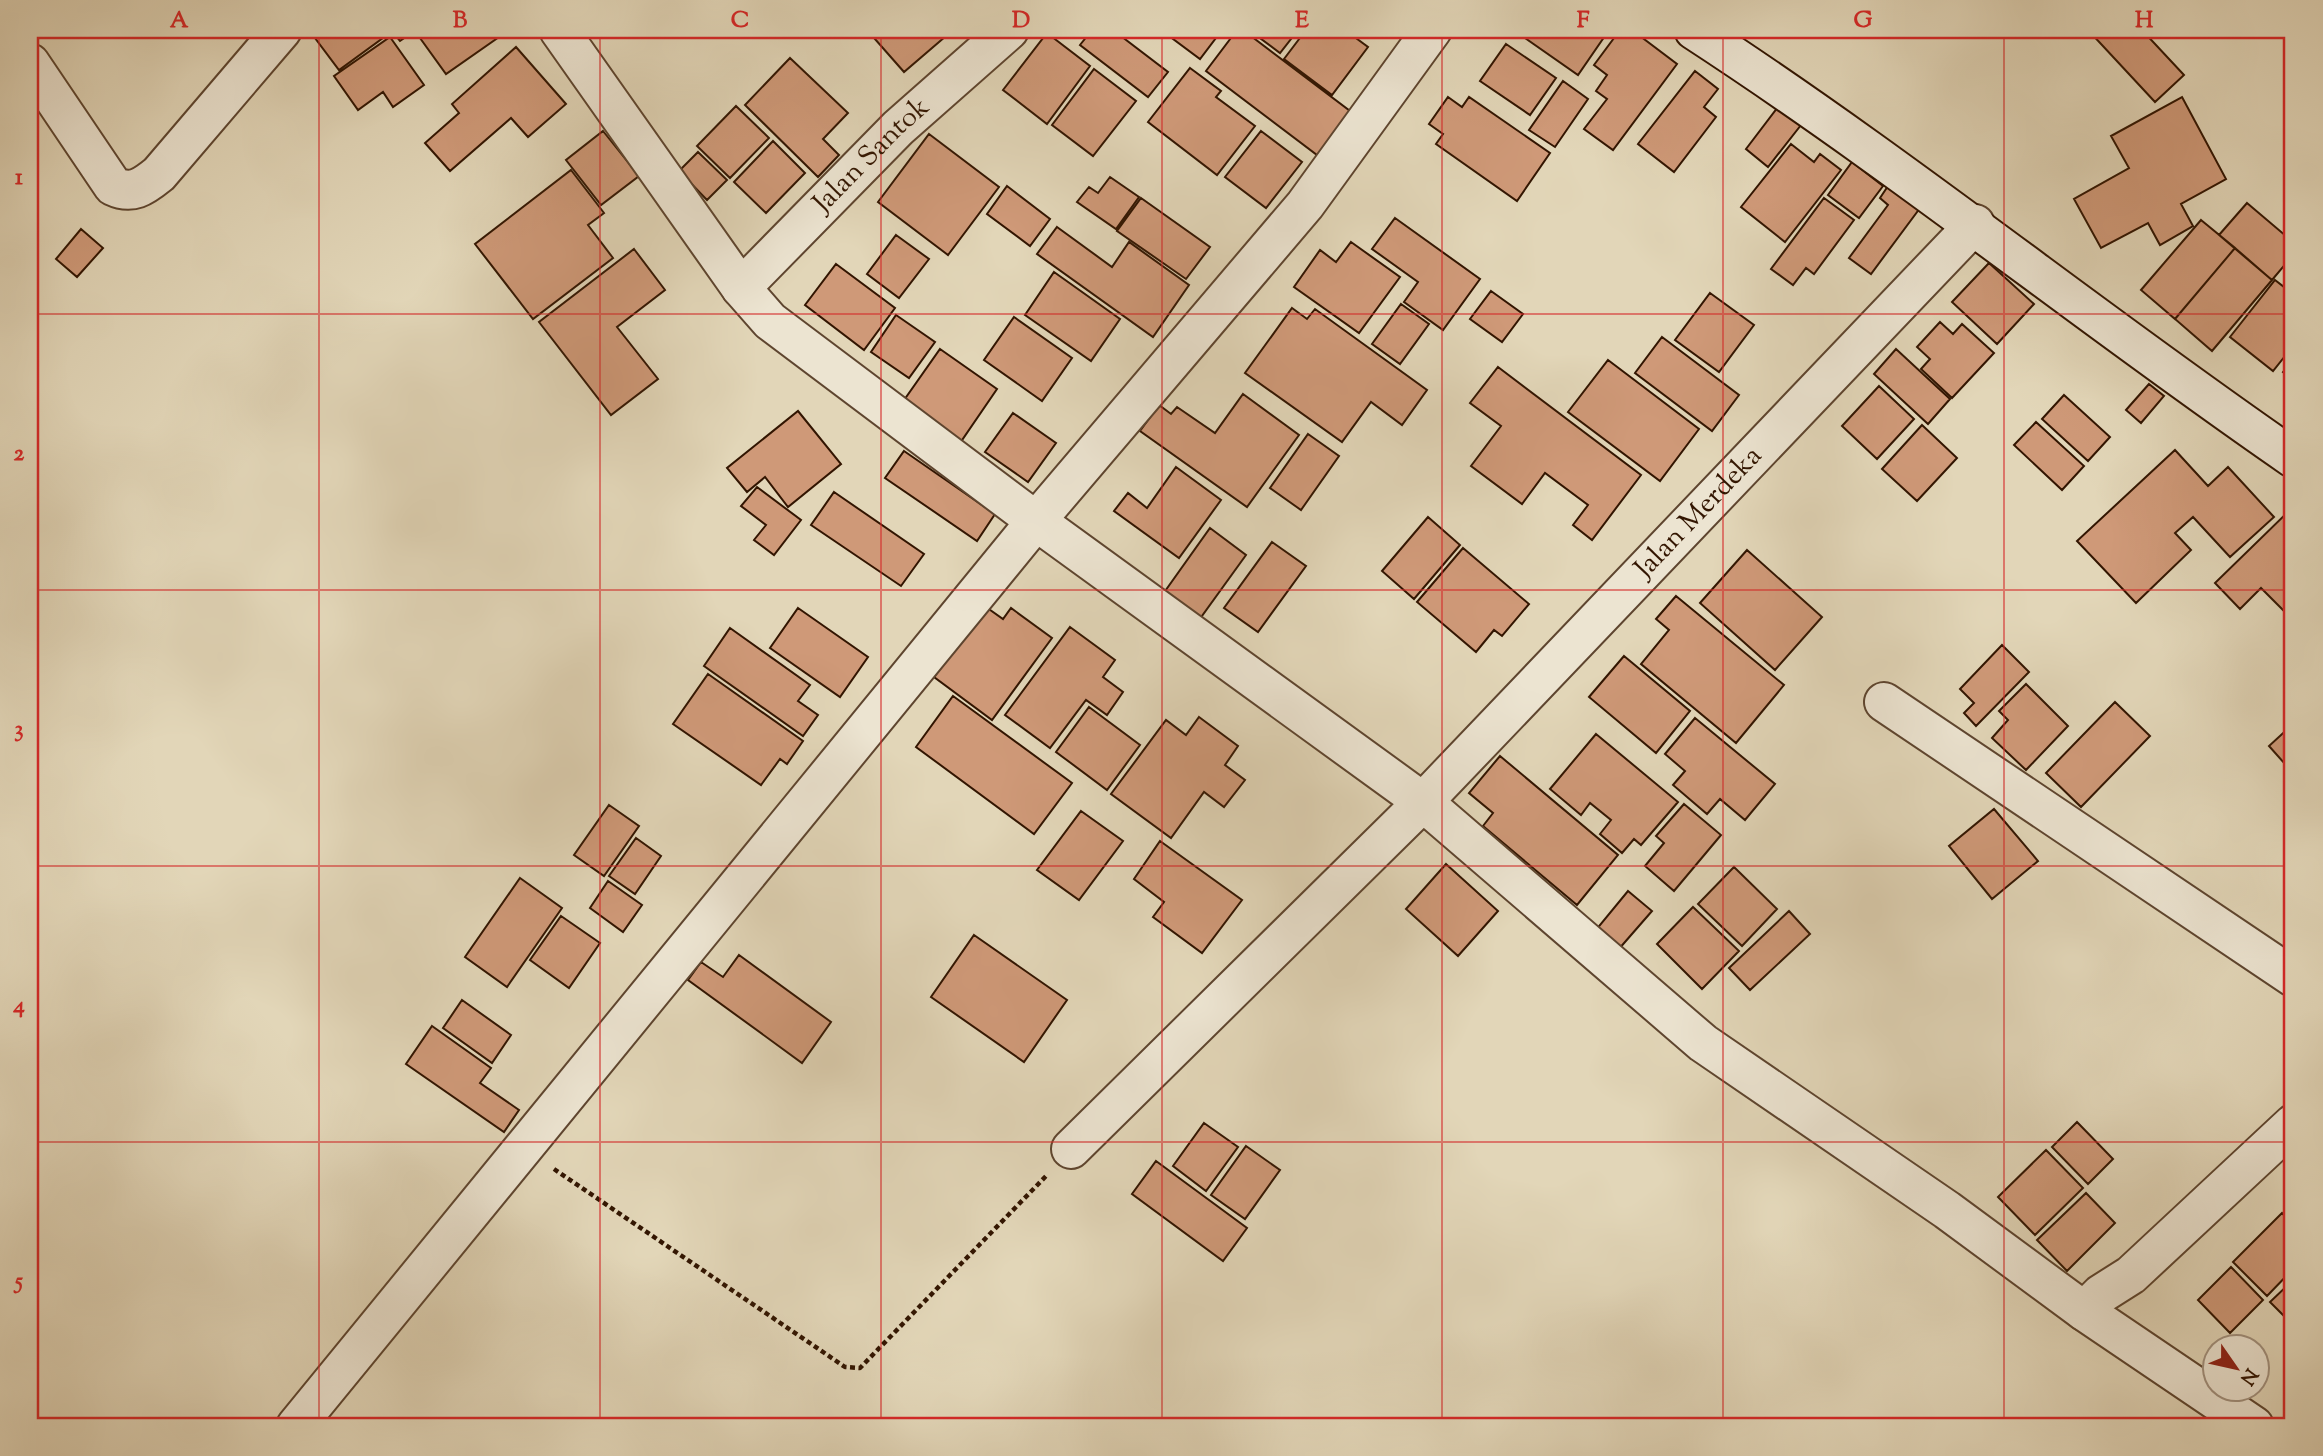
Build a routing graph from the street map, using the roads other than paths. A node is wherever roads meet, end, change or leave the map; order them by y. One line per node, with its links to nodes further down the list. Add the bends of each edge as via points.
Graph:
1 (282, 30): 6 (street, via 159,174 135,191 113,186)
2 (559, 30): 8 (street)
3 (1009, 30): 8 (street, Jalan Santok, via 898,128)
4 (1432, 30): 10 (street, via 1305,205)
5 (1695, 30): 7 (street)
6 (30, 63)
7 (1975, 224): 9 (street, via 2177,379); 12 (street, Jalan Merdeka)
8 (741, 288): 10 (street, via 770,321)
9 (2293, 458)
10 (1036, 521): 12 (street); 17 (street)
11 (1884, 702): 13 (street)
12 (1423, 802): 15 (street, Jalan Merdeka); 16 (street, via 1703,1043 1947,1210)
13 (2293, 977)
14 (2293, 1125): 16 (street, via 2131,1275)
15 (1072, 1149)
16 (2084, 1311): 18 (street)
17 (296, 1426)
18 (2254, 1426)

